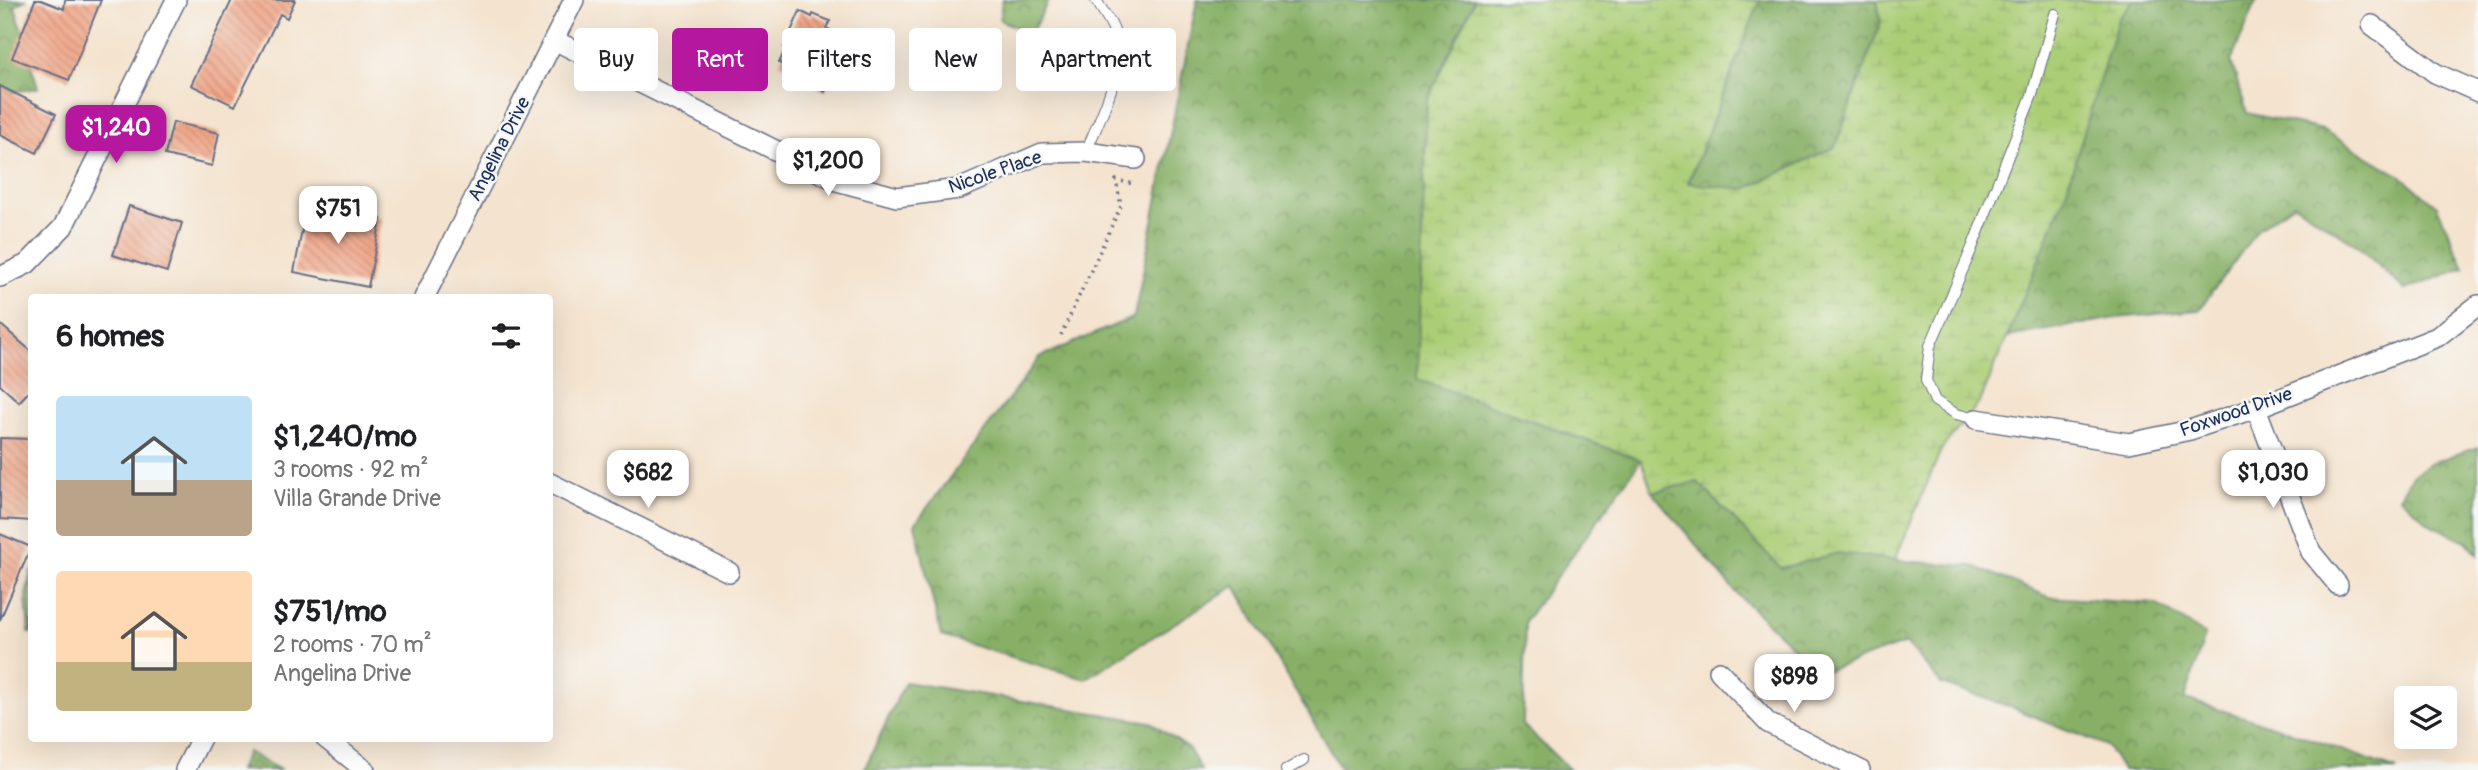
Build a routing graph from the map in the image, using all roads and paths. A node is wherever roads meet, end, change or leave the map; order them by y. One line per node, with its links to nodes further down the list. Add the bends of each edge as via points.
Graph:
1 (176, 0): 11 (street, via 62,227 27,264)
2 (574, 0): 6 (street, Angelina Drive)
3 (1096, 0): 8 (lane, via 1116,36 1118,54 1116,75)
4 (2055, 14): 16 (lane, via 2032,95 1930,346 1926,380 1935,401)
5 (2372, 25): 7 (street, via 2435,73)
6 (554, 40): 8 (street, Nicole Place, via 837,180 897,197 959,189 1042,153); 12 (street, Angelina Drive)
7 (2478, 92)
8 (1086, 152): 9 (street, Nicole Place)
9 (1136, 159)
10 (1133, 184): 14 (path, via 1116,180 1121,206)
11 (0, 277)
12 (426, 294)
13 (2478, 305): 15 (street, Foxwood Drive, via 2437,337)
14 (1061, 335)
15 (2256, 408): 16 (street, Foxwood Drive, via 2190,430 2129,443); 19 (street, via 2311,552)
16 (1976, 419)
17 (553, 484): 18 (street)
18 (729, 572)
19 (2338, 585)
20 (1719, 671): 27 (street, via 1768,723)
21 (199, 742): 24 (street)
22 (330, 742): 25 (street)
23 (1304, 760): 26 (lane)
24 (185, 770)
25 (365, 770)
26 (1286, 770)
27 (1860, 770)

